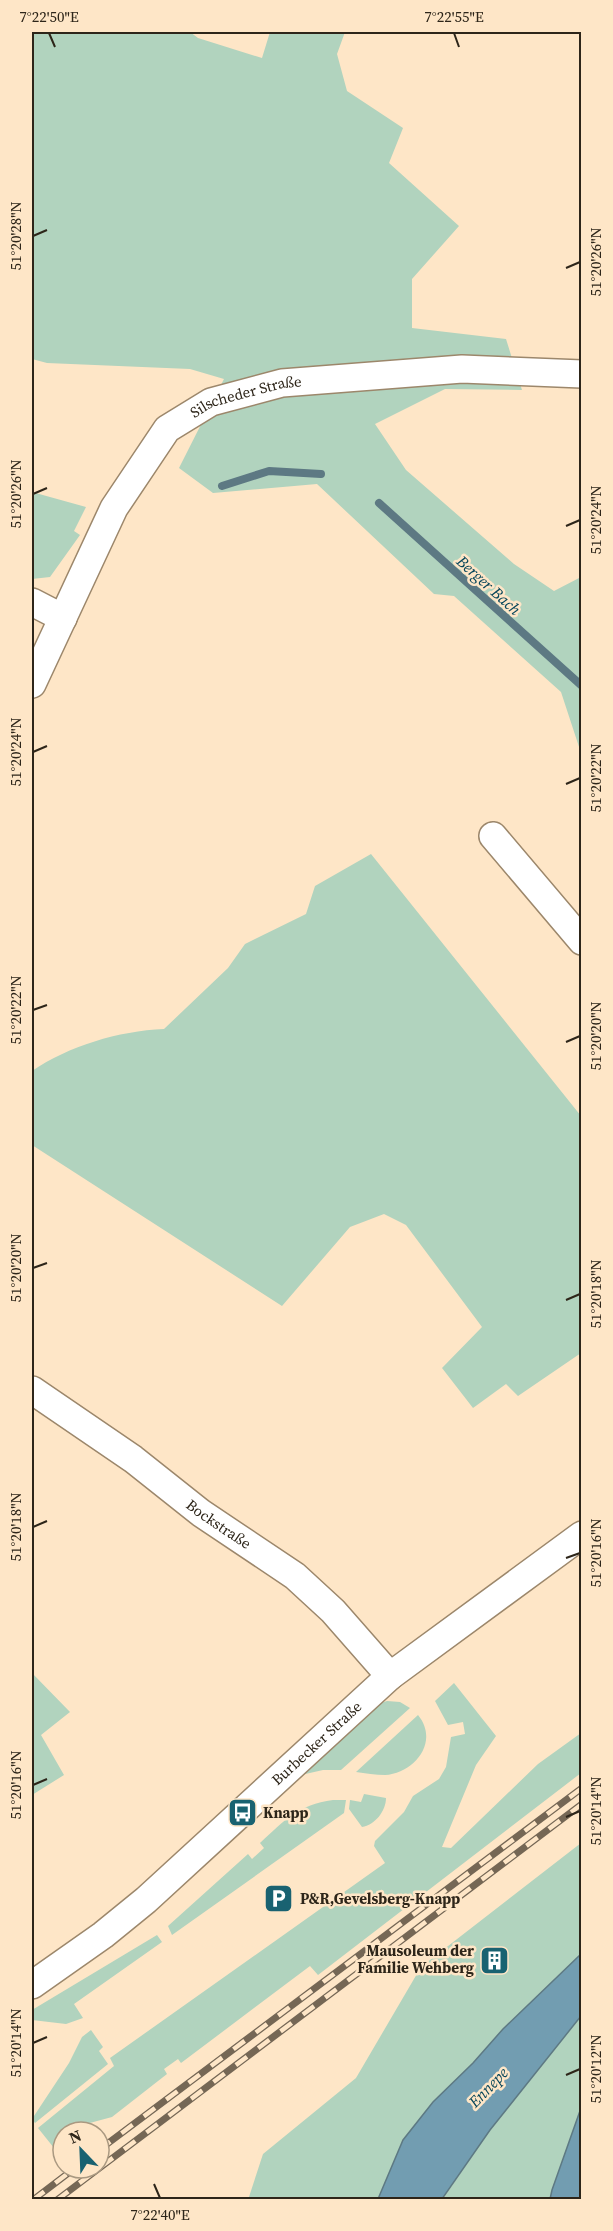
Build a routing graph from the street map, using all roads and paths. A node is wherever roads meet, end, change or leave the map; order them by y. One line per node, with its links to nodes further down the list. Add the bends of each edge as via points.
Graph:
1 (582, 374): 3 (street, Silscheder Straße, via 462,369 282,383 211,402 167,429 114,507)
2 (32, 602): 3 (street)
3 (63, 618): 4 (street, Silscheder Straße)
4 (32, 684)
5 (493, 836): 6 (street)
6 (582, 941)
7 (32, 1390): 9 (street, Bockstraße, via 295,1576 333,1611)
8 (582, 1535): 9 (street, Burbecker Straße)
9 (390, 1676): 10 (street, Burbecker Straße, via 146,1900)
10 (32, 1985)

